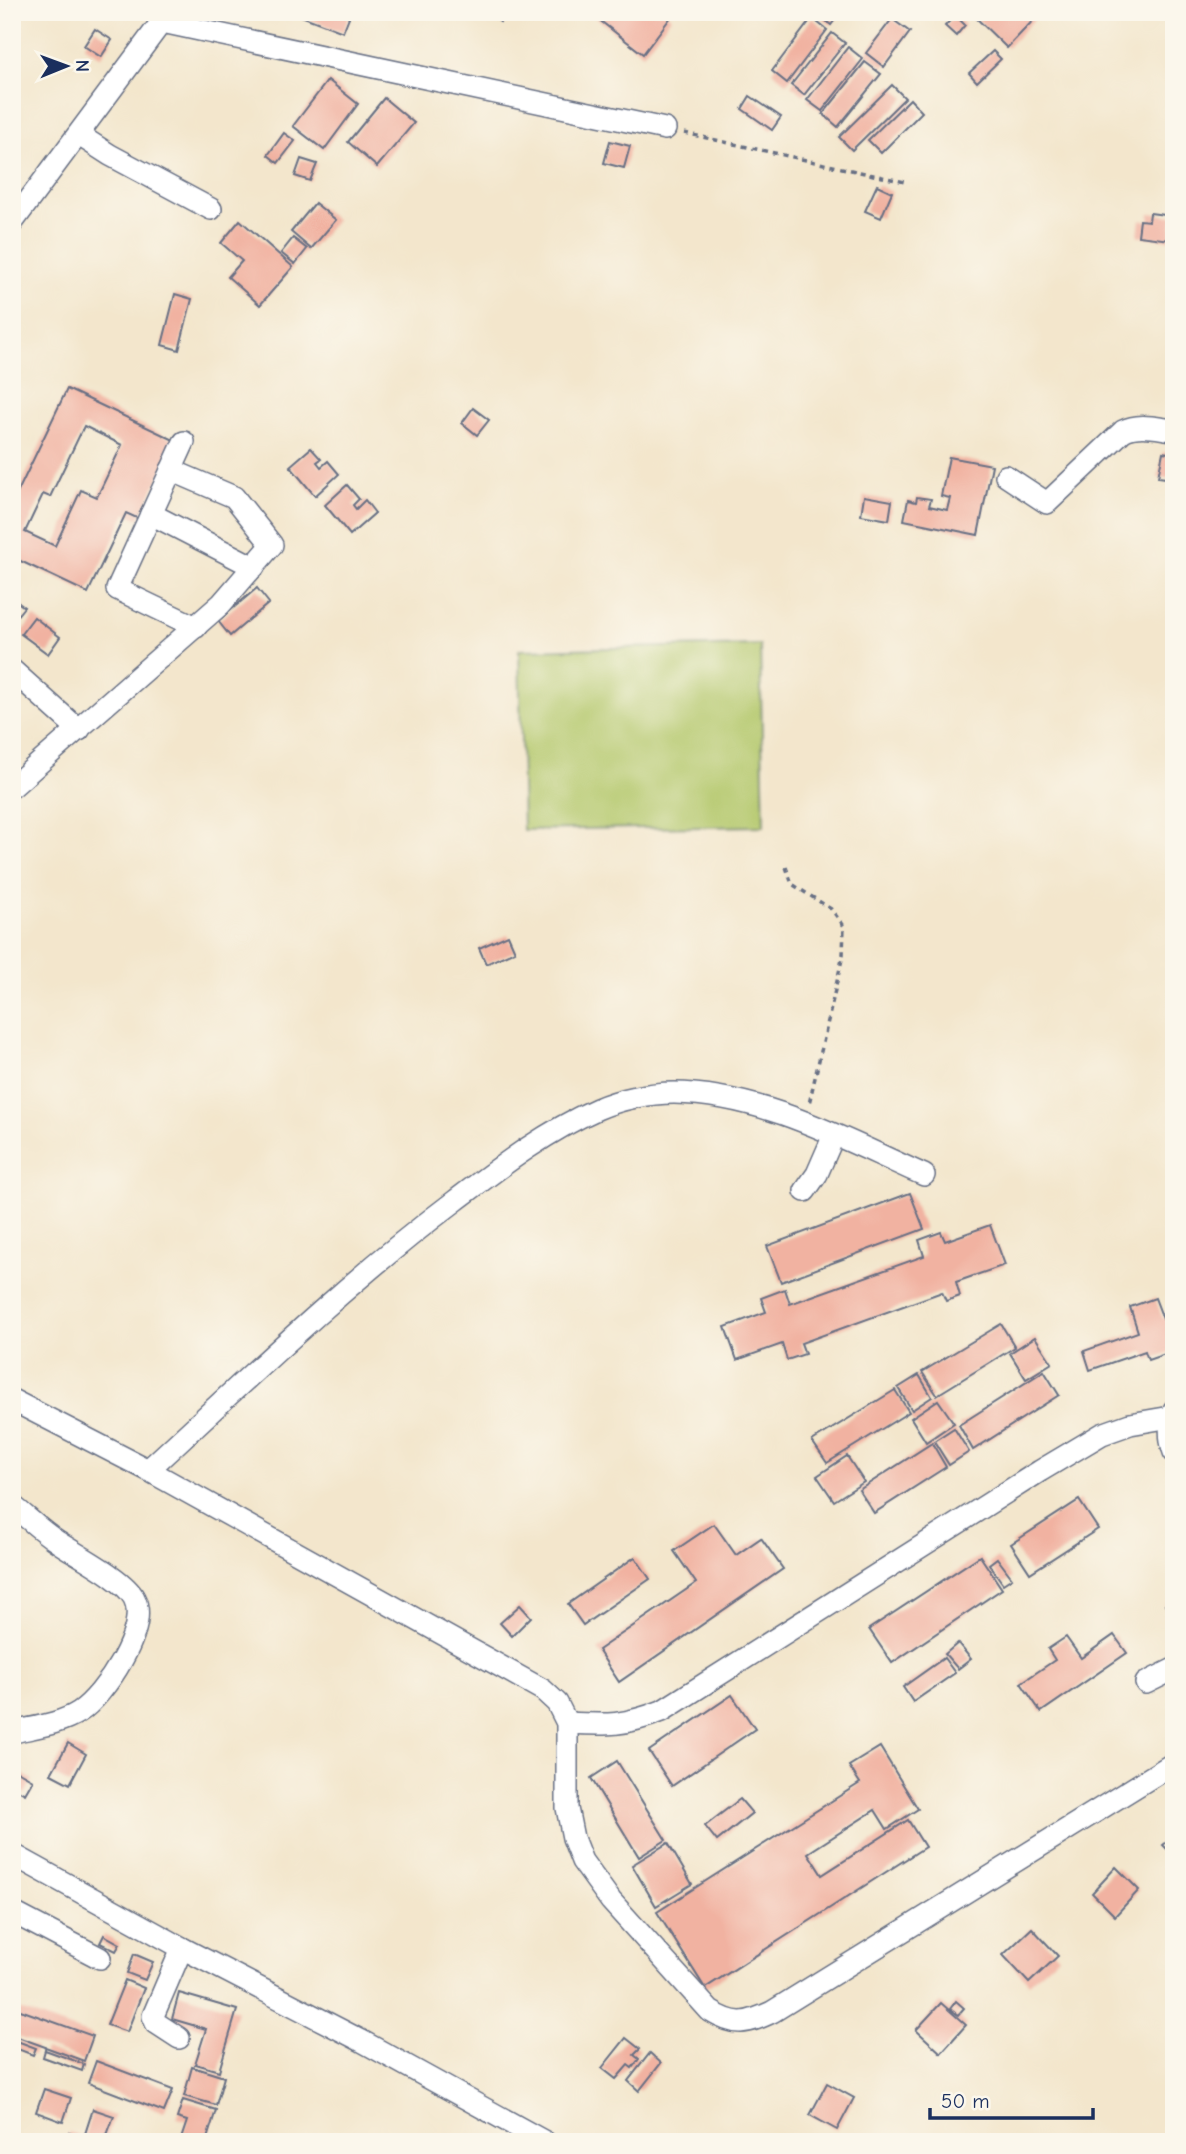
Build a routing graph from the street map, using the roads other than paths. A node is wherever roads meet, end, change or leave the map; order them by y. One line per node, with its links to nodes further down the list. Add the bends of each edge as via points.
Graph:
1 (166, 17): 2 (street); 3 (street)
2 (665, 129)
3 (79, 135): 4 (street); 5 (street)
4 (211, 209)
5 (12, 223)
6 (1174, 430): 9 (street, via 1143,426 1123,431 1046,503)
7 (184, 442): 8 (street)
8 (171, 470): 10 (street); 11 (street, via 234,496 272,545)
9 (1006, 476)
10 (151, 514): 11 (street); 12 (street, via 117,589)
11 (254, 567): 12 (street)
12 (195, 627): 14 (street)
13 (12, 670): 14 (street)
14 (79, 730): 15 (street)
15 (12, 787)
16 (834, 1135): 17 (street); 18 (street); 22 (street, via 754,1104 707,1095 637,1097 599,1108 501,1166 405,1238)
17 (924, 1175)
18 (804, 1191)
19 (12, 1400): 22 (street)
20 (1172, 1414): 21 (street); 26 (street, via 1102,1434 662,1711 622,1724)
21 (1174, 1452)
22 (148, 1470): 26 (street, via 543,1690 557,1703)
23 (12, 1505): 27 (street, via 121,1583 134,1597 138,1616 117,1669 81,1711)
24 (1174, 1668): 25 (street)
25 (1146, 1683)
26 (567, 1723): 28 (street, via 567,1808 582,1861 611,1901 710,2011 740,2024 772,2012)
27 (13, 1732)
28 (1174, 1763)
29 (12, 1854): 31 (street)
30 (12, 1912): 32 (street)
31 (182, 1948): 33 (street, via 153,2015 156,2023); 34 (street)
32 (100, 1958)
33 (179, 2039)
34 (545, 2142)

